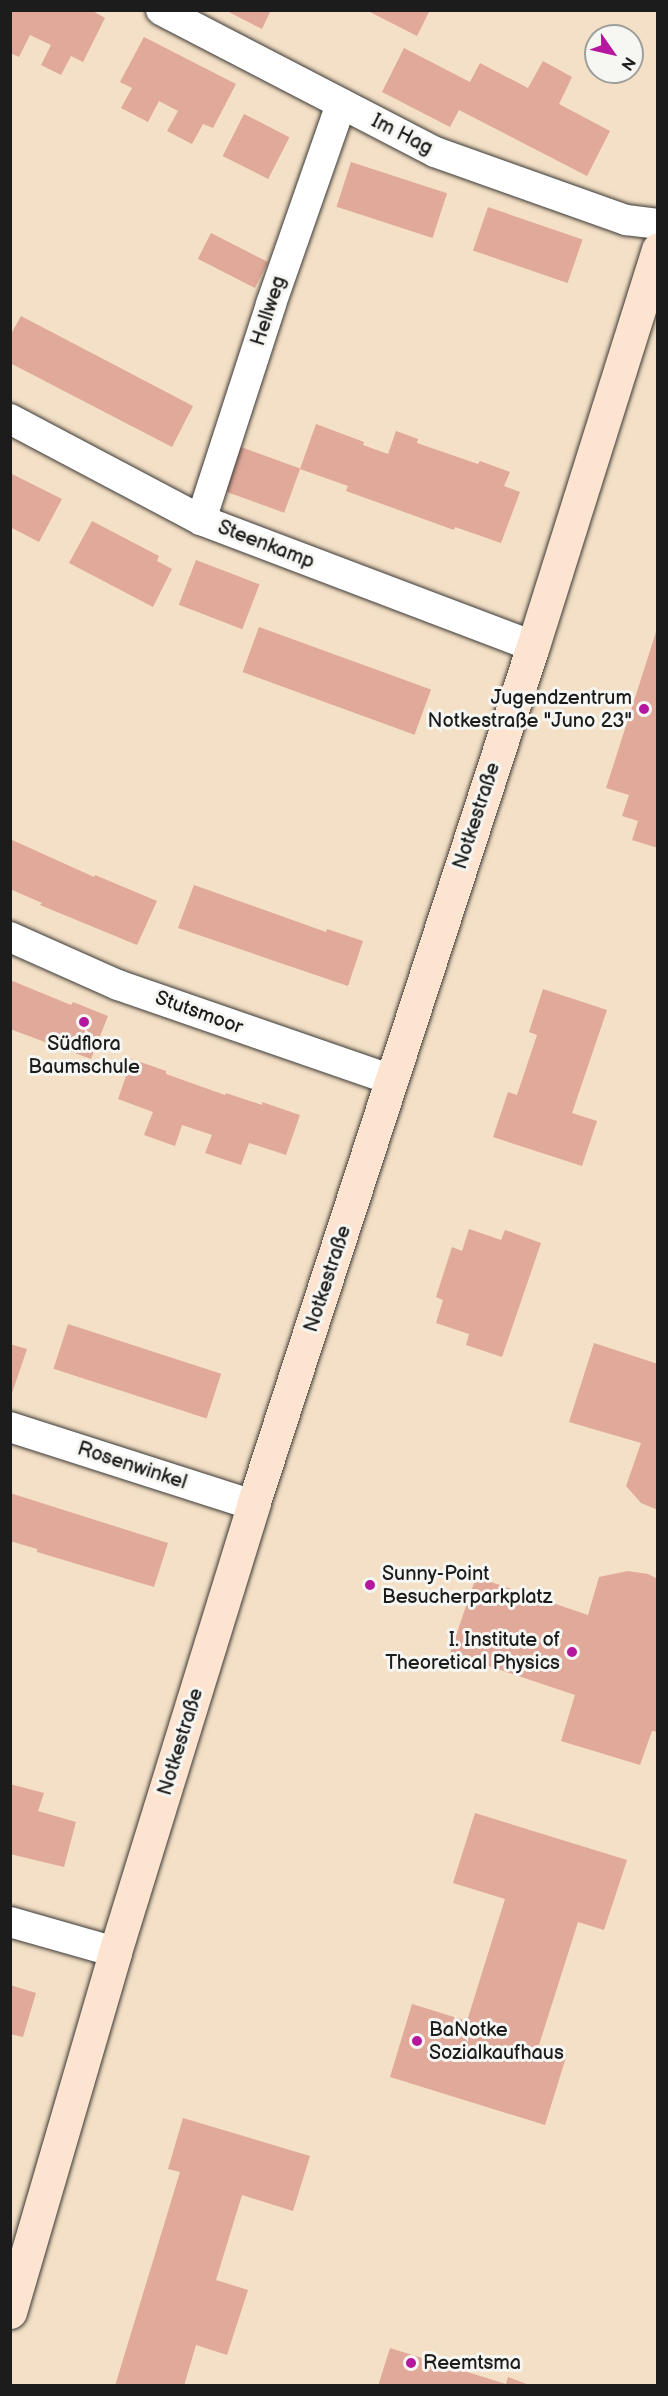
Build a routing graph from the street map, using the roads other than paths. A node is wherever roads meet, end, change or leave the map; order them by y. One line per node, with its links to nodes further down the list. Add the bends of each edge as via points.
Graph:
1 (161, 10): 2 (street, Im Hag)
2 (341, 104): 3 (street, Im Hag, via 435,153 626,220); 6 (street, Hellweg, via 274,293)
3 (657, 224)
4 (657, 249): 7 (street, Notkestraße)
5 (10, 419): 6 (street, Steenkamp)
6 (201, 520): 7 (street, Steenkamp)
7 (533, 646): 9 (street, Notkestraße)
8 (10, 936): 9 (street, Stutsmoor, via 118,985)
9 (392, 1080): 11 (street, Notkestraße)
10 (10, 1427): 11 (street, Rosenwinkel)
11 (253, 1505): 13 (street, Notkestraße)
12 (10, 1922): 13 (street)
13 (115, 1952): 14 (street, Notkestraße)
14 (10, 2312)

